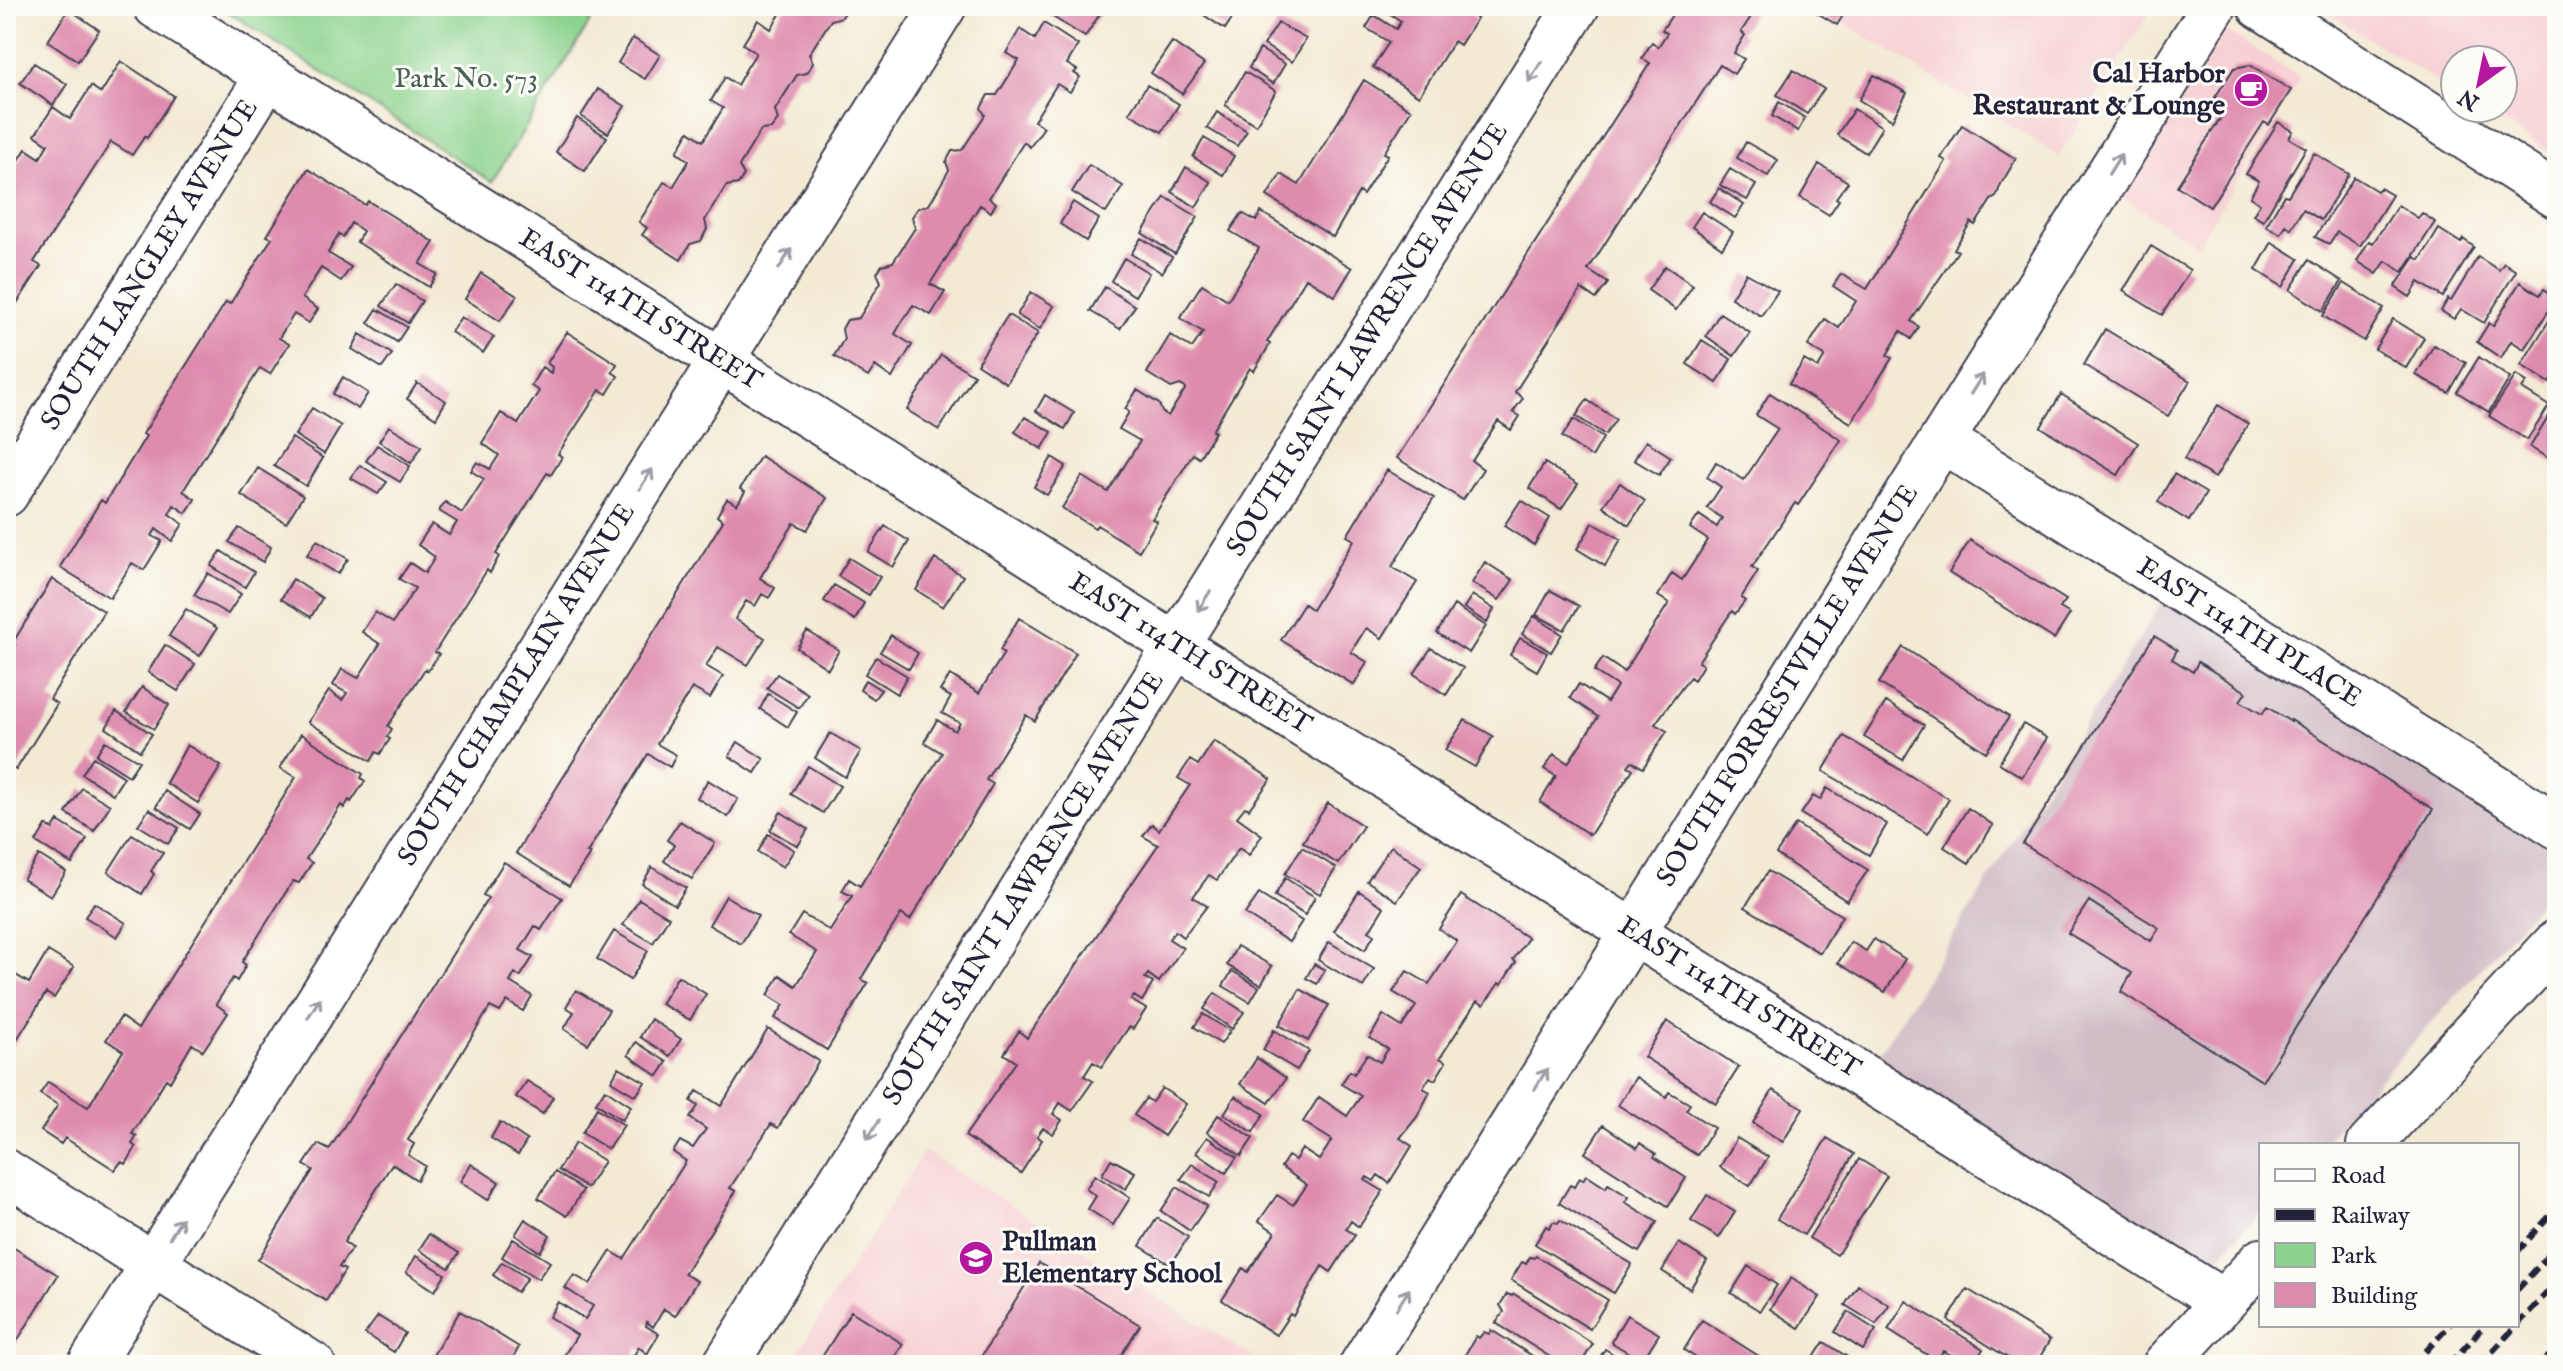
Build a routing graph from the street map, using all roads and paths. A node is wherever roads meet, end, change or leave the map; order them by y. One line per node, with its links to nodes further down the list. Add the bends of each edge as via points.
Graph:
1 (156, 6): 6 (street, EAST 114TH STREET)
2 (944, 6): 8 (street, SOUTH CHAMPLAIN AVENUE, one-way to 2)
3 (1577, 6): 11 (street, SOUTH SAINT LAWRENCE AVENUE, one-way to 11)
4 (2214, 6): 9 (street, SOUTH FORRESTVILLE AVENUE, one-way to 4)
5 (2260, 6): 7 (street)
6 (268, 76): 8 (street, EAST 114TH STREET); 10 (street, SOUTH LANGLEY AVENUE)
7 (2557, 196)
8 (721, 360): 11 (street, EAST 114TH STREET); 18 (street, SOUTH CHAMPLAIN AVENUE, one-way to 8)
9 (1942, 440): 12 (street, EAST 114TH PLACE); 13 (street, SOUTH FORRESTVILLE AVENUE)
10 (6, 494)
11 (1177, 646): 13 (street, EAST 114TH STREET); 22 (street, SOUTH SAINT LAWRENCE AVENUE, one-way to 22)
12 (2557, 826)
13 (1633, 932): 19 (street, EAST 114TH STREET); 23 (street, SOUTH FORRESTVILLE AVENUE, one-way to 13)
14 (2557, 942): 15 (street)
15 (2371, 1143)
16 (6, 1172): 18 (street)
17 (2259, 1263): 19 (street)
18 (153, 1264): 20 (street, SOUTH CHAMPLAIN AVENUE); 21 (street)
19 (2223, 1302): 24 (street)
20 (90, 1365)
21 (313, 1365)
22 (725, 1365)
23 (1362, 1365)
24 (2165, 1365)

